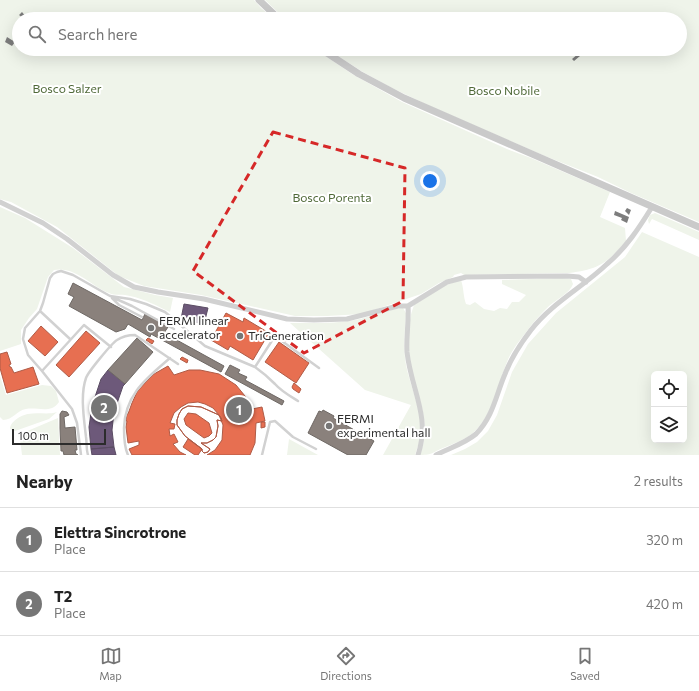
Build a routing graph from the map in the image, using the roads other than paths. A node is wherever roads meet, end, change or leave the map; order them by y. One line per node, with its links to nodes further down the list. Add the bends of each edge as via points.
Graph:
1 (260, 0): 2 (main road)
2 (271, 12)
3 (332, 56): 5 (main road, via 404,98)
4 (0, 202): 9 (street, via 67,239 113,275 145,290 204,299 299,320 347,319 398,306)
5 (652, 207): 6 (main road); 7 (street, via 628,242 607,265)
6 (699, 228)
7 (586, 282): 9 (street, via 579,277 567,276 466,277 447,282); 28 (street, via 550,310 529,333 505,373 492,411 481,428 467,441)
8 (110, 296): 10 (lane, via 61,271 50,278); 11 (lane, via 119,305); 12 (lane); 17 (lane, via 135,300 165,312 205,346)
9 (408, 306): 27 (street, via 407,352 423,425)
10 (40, 311): 13 (lane); 19 (lane, via 25,328 22,339 28,355)
11 (142, 317)
12 (174, 329)
13 (70, 339): 14 (lane, via 84,324); 19 (lane)
14 (111, 347): 15 (lane, via 116,340 128,334 135,335); 22 (lane, via 86,378 82,410)
15 (170, 358): 16 (lane); 25 (lane, via 143,381 131,399 124,417)
16 (178, 364)
17 (255, 367): 18 (lane, via 275,336); 20 (lane)
18 (319, 368)
19 (42, 371): 23 (lane, via 72,408 80,437)
20 (298, 401)
21 (316, 449): 26 (lane, via 293,437 272,421)
22 (86, 451): 23 (lane); 24 (lane)
23 (80, 454)
24 (88, 455)
25 (128, 455)
26 (262, 455)
27 (418, 455)
28 (436, 455)

